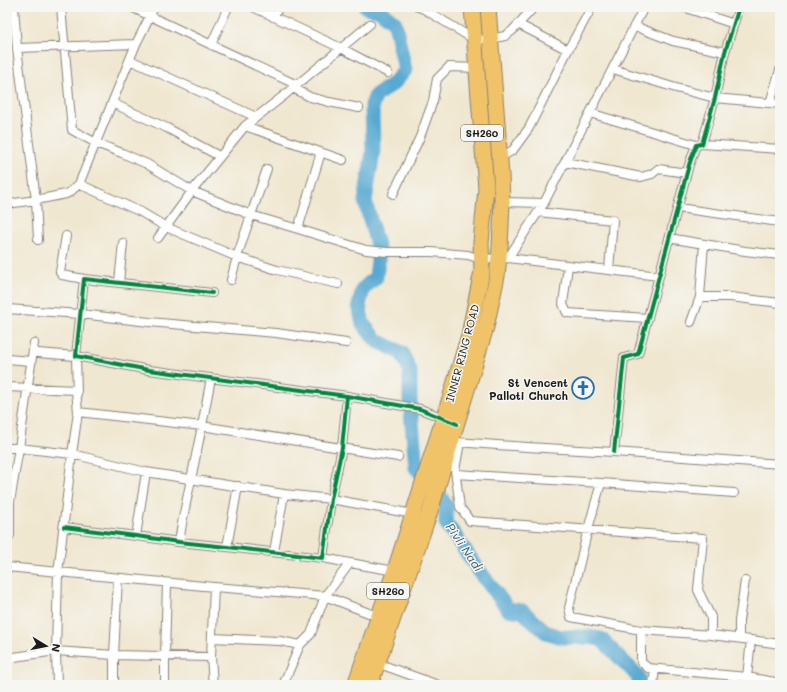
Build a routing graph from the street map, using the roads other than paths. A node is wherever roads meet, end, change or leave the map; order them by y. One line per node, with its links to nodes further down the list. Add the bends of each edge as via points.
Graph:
1 (14, 7): 18 (street)
2 (61, 7): 26 (street)
3 (131, 7): 16 (street)
4 (154, 7): 16 (street)
5 (228, 7): 25 (street)
6 (252, 7): 17 (street)
7 (279, 7): 17 (street)
8 (418, 7): 23 (street)
9 (472, 7): 23 (highway, INNER RING ROAD / SH260)
10 (488, 7): 23 (highway, INNER RING ROAD / SH260)
11 (534, 7): 20 (street)
12 (592, 7): 29 (street)
13 (644, 7): 22 (street)
14 (683, 7): 21 (street)
15 (739, 7): 21 (street)
16 (150, 16): 24 (street); 25 (street)
17 (273, 17): 28 (street)
18 (11, 23): 27 (street)
19 (370, 24): 28 (street)
20 (518, 24): 23 (street, via 505,36); 29 (street)
21 (734, 24): 30 (street)
22 (634, 26): 30 (street, via 673,41); 33 (street)
23 (483, 39): 32 (highway, INNER RING ROAD / SH260); 50 (highway, INNER RING ROAD / SH260)
24 (136, 44): 26 (street); 31 (street)
25 (211, 45): 36 (street)
26 (65, 47): 27 (street); 45 (street, via 72,130)
27 (17, 48): 58 (street)
28 (341, 48): 35 (street); 36 (street)
29 (568, 50): 50 (street, via 529,128 513,150)
30 (725, 52): 37 (street)
31 (130, 60): 38 (street); 43 (street)
32 (478, 68): 57 (street, via 449,67 437,79 433,101 420,136); 76 (highway, INNER RING ROAD / SH260, via 486,188)
33 (613, 69): 37 (street); 42 (street)
34 (780, 70): 39 (street)
35 (388, 73)
36 (295, 87): 41 (street, via 310,97); 43 (street)
37 (715, 98): 39 (street); 46 (street)
38 (112, 103): 45 (street); 49 (street, via 167,128)
39 (770, 104): 40 (street)
40 (780, 104)
41 (359, 108)
42 (590, 113): 46 (street); 52 (street)
43 (256, 117): 44 (street)
44 (245, 126): 48 (street); 49 (street)
45 (96, 143): 55 (street); 56 (street, via 147,164)
46 (699, 145): 47 (street); 54 (street)
47 (780, 150)
48 (321, 152): 51 (street); 67 (street)
49 (219, 156): 56 (street)
50 (500, 158): 59 (highway, INNER RING ROAD / SH260)
51 (344, 160)
52 (565, 162): 54 (street, via 641,177 658,170); 60 (street)
53 (267, 169): 64 (street)
54 (687, 172): 62 (street)
55 (79, 184): 58 (street, via 66,194); 66 (street, via 141,212)
56 (192, 191): 64 (street); 66 (street)
57 (393, 194)
58 (36, 200): 61 (street); 71 (street)
59 (502, 202): 60 (street); 77 (highway, INNER RING ROAD / SH260)
60 (544, 203): 63 (street)
61 (7, 204)
62 (678, 208): 65 (street); 70 (street)
63 (538, 212): 77 (street); 79 (street, via 613,220)
64 (251, 215): 67 (street); 75 (street)
65 (780, 222)
66 (166, 227): 69 (street); 75 (street)
67 (298, 229): 76 (street, via 366,250 431,252 468,255)
68 (66, 236): 81 (street, via 60,272 62,275)
69 (158, 238)
70 (669, 238): 73 (street); 80 (street)
71 (38, 240)
72 (123, 242): 83 (street)
73 (704, 244): 74 (street); 86 (street)
74 (780, 255)
75 (237, 257): 82 (street); 84 (street, via 277,270)
76 (481, 259): 77 (street); 104 (highway, INNER RING ROAD / SH260, via 482,271)
77 (503, 259): 78 (street); 104 (highway, INNER RING ROAD / SH260, via 486,327)
78 (568, 266): 79 (street); 90 (street, via 563,304 566,313)
79 (608, 270): 80 (street)
80 (659, 276): 90 (street)
81 (84, 279): 83 (street); 89 (street)
82 (231, 280)
83 (119, 282): 85 (street)
84 (338, 284)
85 (212, 292)
86 (700, 297): 87 (street, via 730,297); 91 (street)
87 (780, 303)
88 (7, 309): 89 (street)
89 (81, 314): 93 (street, via 276,333); 95 (street)
90 (648, 318): 110 (street, via 638,354 624,358)
91 (691, 322)
92 (34, 343): 97 (street)
93 (346, 343)
94 (38, 353): 95 (street)
95 (76, 356): 98 (street, via 149,370); 101 (street)
96 (7, 359): 97 (street)
97 (31, 361): 100 (street)
98 (211, 378): 102 (street); 105 (street)
99 (7, 386): 100 (street)
100 (27, 388): 101 (street, via 76,390); 108 (street)
101 (77, 394): 103 (street)
102 (347, 396): 104 (street, via 420,409); 109 (street)
103 (78, 412): 105 (street); 111 (street)
104 (450, 421): 106 (highway, INNER RING ROAD / SH260); 122 (highway, INNER RING ROAD / SH260, via 429,462)
105 (202, 426): 109 (street); 116 (street)
106 (456, 442): 110 (street); 115 (highway, INNER RING ROAD / SH260)
107 (7, 448): 108 (street)
108 (19, 448): 111 (street); 125 (street, via 10,502)
109 (342, 448): 112 (street); 121 (street)
110 (614, 452): 113 (street)
111 (72, 454): 114 (street); 123 (street)
112 (398, 457)
113 (780, 464)
114 (146, 472): 116 (street); 126 (street)
115 (449, 473): 117 (street); 124 (street, via 460,508 470,521); 153 (highway, INNER RING ROAD / SH260, via 430,512)
116 (192, 479): 118 (street); 127 (street)
117 (601, 482): 119 (street); 124 (street)
118 (238, 486): 120 (street); 128 (street)
119 (734, 493)
120 (284, 494): 121 (street); 129 (street)
121 (331, 498): 122 (street); 130 (street)
122 (413, 514): 133 (highway, INNER RING ROAD / SH260)
123 (64, 527): 126 (street); 134 (street)
124 (588, 529): 141 (street, via 569,608 571,617); 142 (street, via 703,538 698,590 711,617)
125 (10, 535)
126 (136, 536): 127 (street)
127 (179, 542): 128 (street)
128 (228, 547): 129 (street)
129 (274, 552): 130 (street)
130 (323, 558): 131 (street)
131 (350, 563): 133 (street); 139 (street)
132 (7, 567): 134 (street)
133 (395, 571): 140 (highway, INNER RING ROAD / SH260)
134 (58, 573): 135 (street); 148 (street)
135 (118, 578): 137 (street); 149 (street)
136 (745, 581): 144 (street)
137 (167, 583): 138 (street); 150 (street)
138 (214, 587): 139 (street); 143 (street)
139 (325, 596): 140 (street); 147 (street, via 311,634)
140 (379, 617): 162 (highway, INNER RING ROAD / SH260)
141 (641, 630): 142 (street); 154 (street, via 641,662 648,668)
142 (711, 635): 144 (street)
143 (212, 638): 147 (street, via 280,641); 151 (street)
144 (739, 638): 145 (street)
145 (750, 640): 146 (street); 155 (street)
146 (780, 644)
147 (300, 645): 161 (street)
148 (56, 651): 149 (street); 152 (street); 157 (street)
149 (114, 655): 150 (street); 158 (street)
150 (165, 656): 151 (street); 159 (street)
151 (211, 657): 160 (street)
152 (7, 658)
153 (377, 663): 163 (highway, INNER RING ROAD / SH260); 164 (street)
154 (655, 669): 155 (street); 165 (street)
155 (747, 681): 156 (street)
156 (780, 683)
157 (57, 685)
158 (114, 685)
159 (165, 685)
160 (214, 685)
161 (283, 685)
162 (355, 685)
163 (370, 685)
164 (438, 685)
165 (653, 685)

